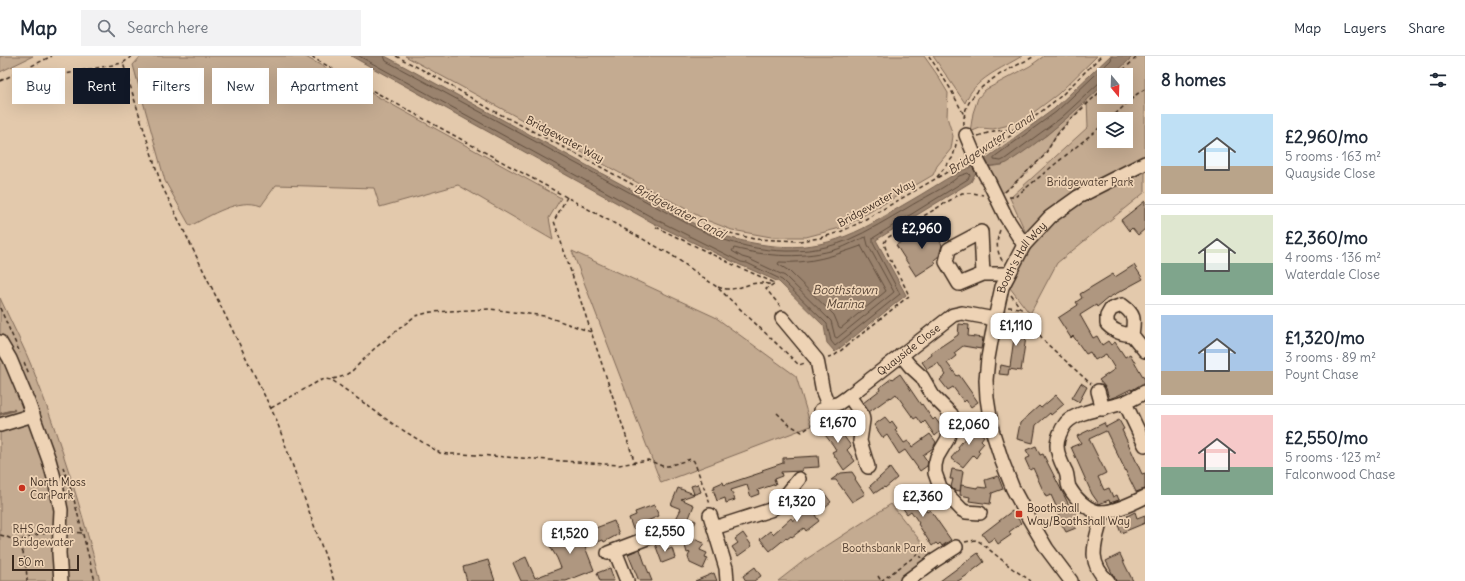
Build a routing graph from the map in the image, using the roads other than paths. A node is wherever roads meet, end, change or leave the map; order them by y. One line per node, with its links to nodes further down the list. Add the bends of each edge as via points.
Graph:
1 (966, 137): 3 (street, bridge, via 1006,217)
2 (1145, 163): 3 (street, Booth's Hall Way, via 1065,205)
3 (1024, 245): 5 (street, Booth's Hall Way)
4 (983, 274): 5 (street)
5 (1006, 280): 8 (street, Booth's Hall Way)
6 (782, 318): 15 (street, Quayside Close, via 817,360 825,408)
7 (1139, 318): 9 (street); 9 (street, via 1122,305 1111,309 1107,316 1107,324 1114,331)
8 (995, 319): 12 (street, Quayside Close, via 962,313 953,315); 34 (street, Booth's Hall Way, via 986,380 990,417 1002,461 1027,515 1047,549)
9 (1132, 335): 11 (street)
10 (0, 342): 18 (street, via 10,359)
11 (1145, 351)
12 (901, 355): 15 (street, Quayside Close); 25 (street, via 919,373 933,396 960,419 937,457 935,473 940,487 965,516)
13 (1098, 391): 17 (street)
14 (1145, 392): 16 (street)
15 (849, 396): 21 (street, via 862,415 860,441 867,453)
16 (1125, 403): 17 (street); 20 (street)
17 (1103, 409): 24 (street, via 1079,414 1066,423 1057,446 1069,486 1076,497 1089,508)
18 (33, 416): 19 (street); 30 (street, via 59,498)
19 (0, 425)
20 (1145, 445)
21 (868, 467)
22 (799, 480): 27 (street, via 794,495 770,510)
23 (1145, 497): 24 (street, via 1132,504)
24 (1103, 512): 35 (street, via 1094,556 1096,568)
25 (980, 513)
26 (710, 515): 27 (street)
27 (714, 528): 32 (street, via 726,568)
28 (658, 534): 31 (street, via 611,552)
29 (956, 547): 33 (street)
30 (61, 581)
31 (627, 581)
32 (727, 581)
33 (907, 581)
34 (1071, 581)
35 (1108, 581)

